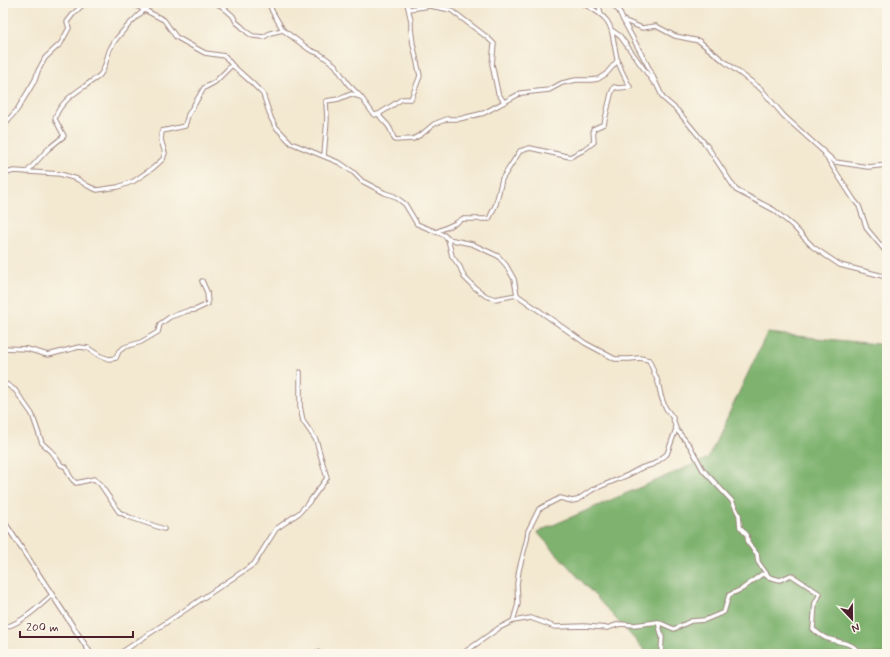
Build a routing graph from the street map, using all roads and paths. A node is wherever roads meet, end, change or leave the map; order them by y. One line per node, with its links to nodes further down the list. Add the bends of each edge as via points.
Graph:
1 (85, 3): 22 (street, via 67,22 69,28 61,43 45,58 18,110)
2 (130, 3): 11 (street)
3 (154, 3): 11 (street)
4 (216, 3): 14 (street, via 253,36 264,37)
5 (269, 3): 14 (street)
6 (407, 3): 10 (street)
7 (583, 3): 12 (street)
8 (596, 3): 12 (street)
9 (611, 3): 13 (street)
10 (409, 9): 20 (street, via 430,6 451,10 488,38 494,44 492,64 498,93); 21 (street, via 420,76 411,98 402,99)
11 (144, 10): 17 (street, via 164,20 176,36 205,53 225,56); 26 (street, via 115,40 101,74 58,110 54,119 64,136)
12 (601, 14): 15 (street)
13 (623, 20): 18 (street); 23 (street, via 642,28 656,26 675,36 699,41 761,89 784,116)
14 (283, 30): 19 (street, via 335,65)
15 (612, 31): 16 (street); 18 (street, via 620,36)
16 (618, 60): 20 (street, via 606,74 598,78 576,80 549,90 521,93); 28 (street, via 630,87 614,87 604,124 593,129 594,142 570,157 530,148 520,151 502,179 496,204 489,218 462,219)
17 (232, 65): 24 (street, via 263,94 275,126 291,143); 26 (street, via 215,82 204,88 188,115 185,126 162,131 161,140 165,153 163,159 134,181 118,187 97,190 77,179 60,174)
18 (657, 87): 31 (street, via 663,98 677,110 707,146 736,190 774,210 813,247 840,264)
19 (361, 97): 21 (street, via 374,115); 24 (street, via 351,94 339,99 326,100)
20 (504, 102): 21 (street, via 484,113 447,119 434,124 413,139 395,140 390,128 381,120)
21 (379, 114)
22 (3, 130)
23 (823, 152): 25 (street, via 835,162 868,167); 30 (street, via 859,206 867,229)
24 (324, 156): 28 (street, via 340,163 362,181 394,196 405,204 417,224)
25 (887, 165)
26 (27, 172): 27 (street, via 14,171)
27 (3, 174)
28 (436, 232): 29 (street)
29 (448, 239): 33 (street, via 472,244 498,256 514,279); 33 (street, via 452,256 464,277 474,287 486,296 496,299)
30 (887, 253)
31 (887, 277)
32 (202, 281): 34 (street, via 208,292 208,304 170,316 160,324 158,332 142,342 121,349 114,359 105,359 88,348 78,347 48,355 27,349)
33 (517, 295): 37 (street, via 584,343 615,359 649,360 665,407)
34 (3, 348)
35 (300, 372): 46 (street, via 300,406 303,421 316,440 327,478 299,513 276,529 254,564)
36 (3, 385): 39 (street, via 6,384 15,390 32,414 42,443 63,467 66,467 74,482 94,479 119,512)
37 (676, 429): 40 (street, via 690,446 703,470 732,501 739,515 740,527 747,535 748,543); 42 (street, via 666,454 654,464 592,490 578,500 560,498 539,509 528,531 519,570 518,604)
38 (3, 520): 41 (street)
39 (164, 529)
40 (769, 577): 43 (street, via 762,574 729,595 724,612 705,620 691,621 674,629); 52 (street, via 780,580 791,575 820,594 815,603 813,629 828,639 844,642 857,649)
41 (52, 595): 44 (street, via 25,618); 45 (street)
42 (513, 621): 43 (street, via 531,618 555,627 607,628 620,624); 50 (street)
43 (658, 622): 51 (street, via 662,637)
44 (3, 628)
45 (91, 654)
46 (119, 654)
47 (310, 654): 48 (street)
48 (323, 654): 49 (street)
49 (342, 654)
50 (462, 654)
51 (661, 654)
52 (860, 654)

